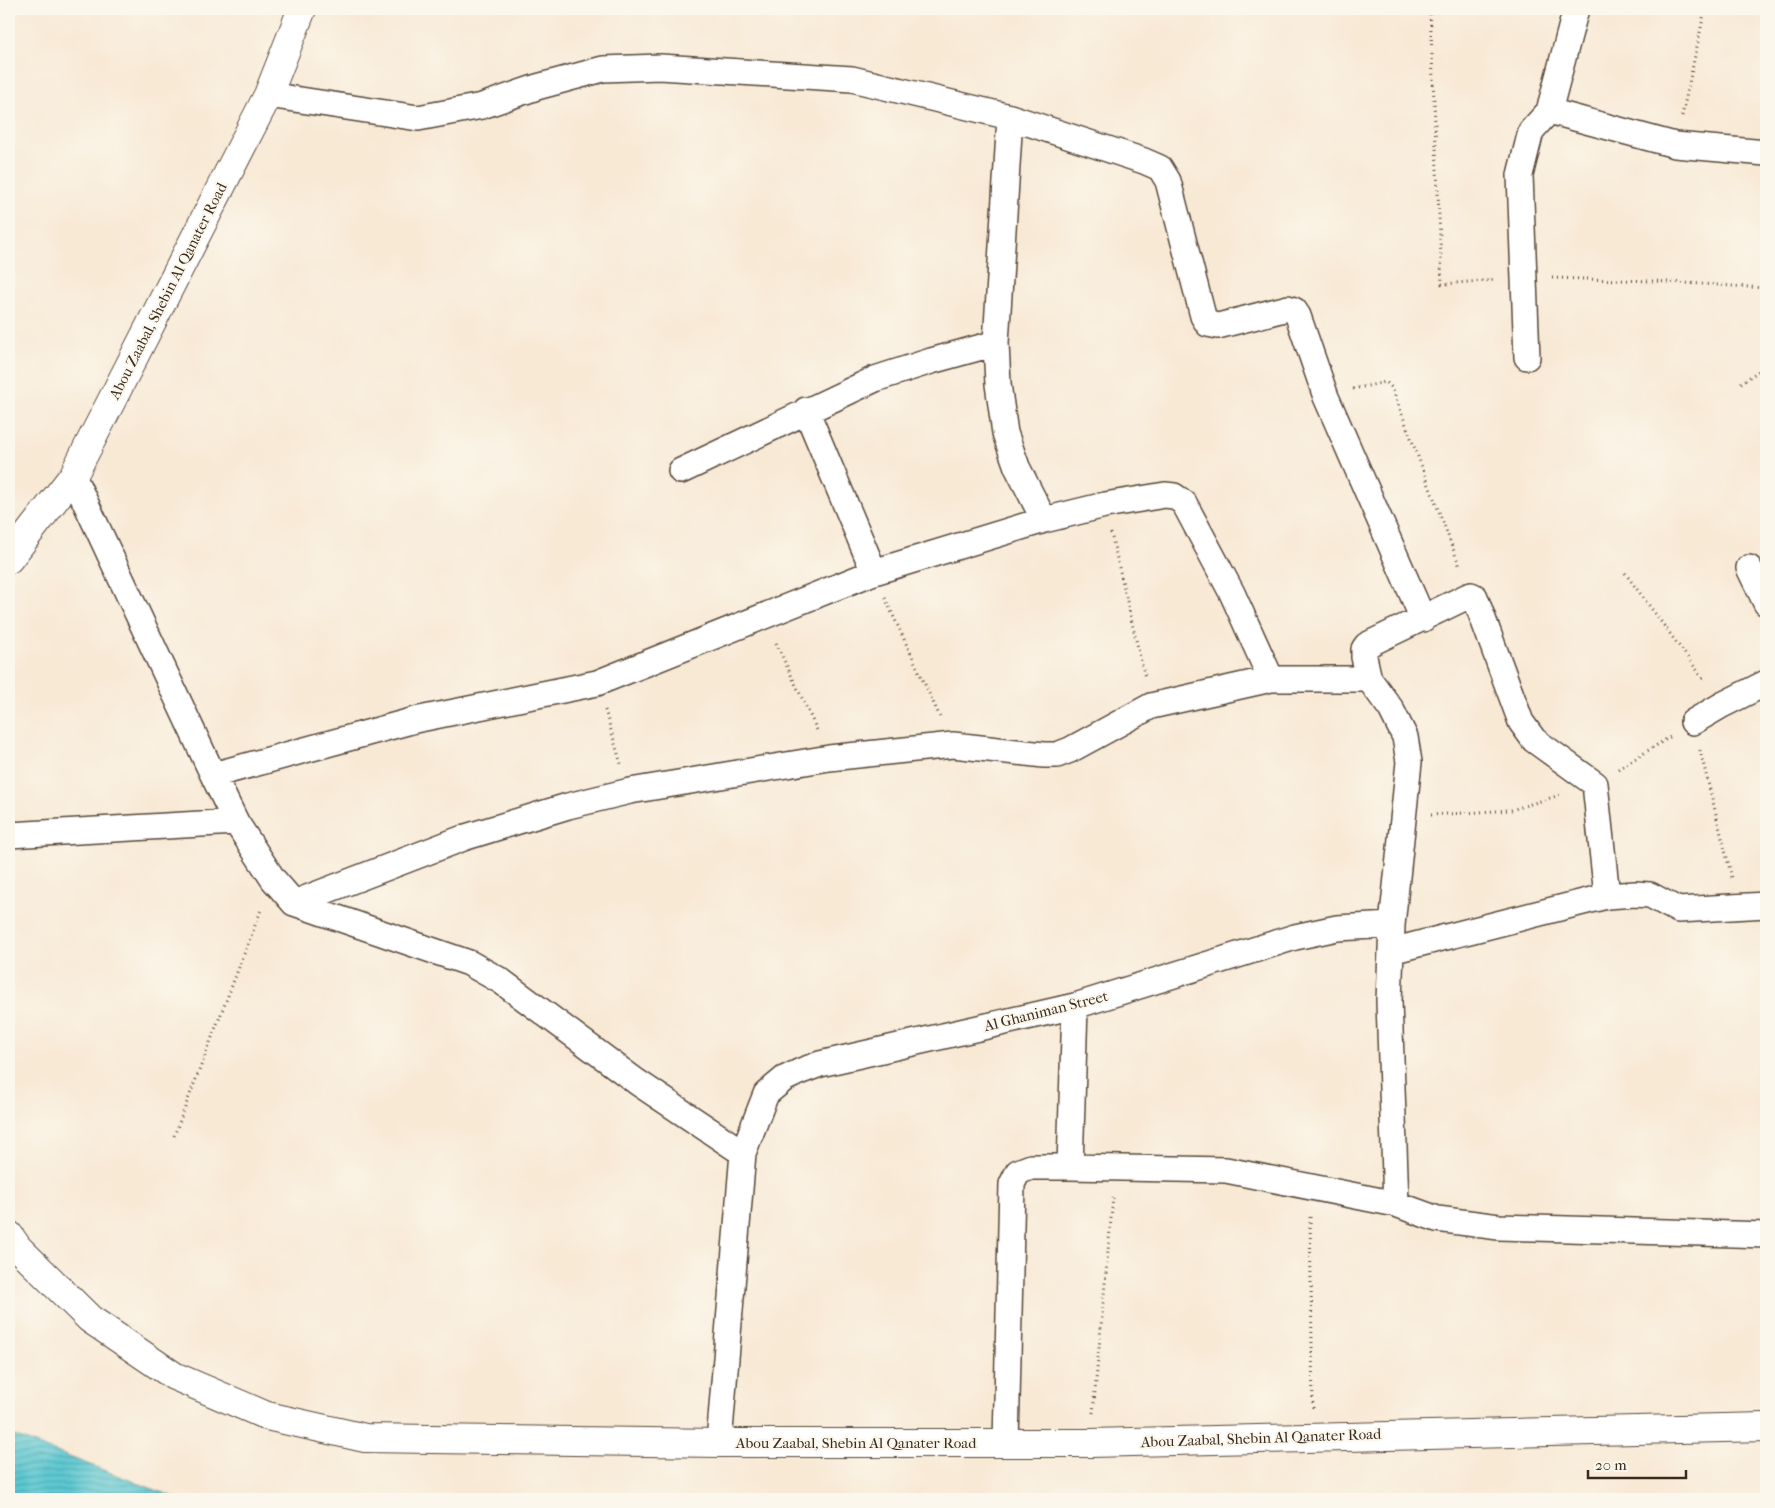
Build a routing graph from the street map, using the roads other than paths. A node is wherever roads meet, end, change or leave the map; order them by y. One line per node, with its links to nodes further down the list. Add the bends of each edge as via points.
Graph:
1 (302, 9): 3 (street, Abou Zaabal, Shebin Al Qanater Road)
2 (1576, 9): 4 (street)
3 (268, 95): 5 (street, via 418,118 482,106 603,69 660,67 852,79); 11 (street, Abou Zaabal, Shebin Al Qanater Road)
4 (1549, 111): 6 (street, via 1675,145); 8 (street, via 1531,131 1520,175)
5 (1010, 117): 7 (street); 17 (street, via 1160,168 1168,181 1203,316 1208,324 1218,326 1288,308 1294,310 1326,396)
6 (1766, 153)
7 (996, 343): 9 (street, via 875,379); 12 (street, via 998,384 1006,433 1017,467)
8 (1527, 357)
9 (806, 410): 10 (street); 15 (street)
10 (681, 471)
11 (72, 476): 13 (street, Abou Zaabal, Shebin Al Qanater Road); 22 (street)
12 (1044, 520): 15 (street); 18 (street, via 1165,495 1174,496 1184,503 1232,593)
13 (9, 559)
14 (1749, 568): 16 (street)
15 (874, 572): 22 (street, via 597,683 414,720)
16 (1766, 603)
17 (1423, 619): 19 (street, via 1367,645 1364,657); 25 (street, via 1471,595 1474,597 1520,722 1534,740 1596,784)
18 (1271, 679): 19 (street); 26 (street, via 1151,706 1057,755 953,745 830,758 630,791 466,836)
19 (1369, 679): 28 (street, via 1391,709 1404,737 1409,762)
20 (1766, 682): 21 (street)
21 (1693, 722)
22 (213, 775): 23 (street)
23 (236, 822): 24 (street); 26 (street, via 273,879)
24 (9, 835)
25 (1607, 896): 27 (street, via 1650,895 1678,910); 29 (street)
26 (294, 904): 31 (street, via 469,963 502,981 637,1082)
27 (1766, 906)
28 (1392, 925): 29 (street); 30 (street, Al Ghaniman Street, via 1337,928 1295,937)
29 (1391, 951): 33 (street, via 1389,1002)
30 (1075, 1006): 31 (street, Al Ghaniman Street, via 801,1071 784,1079 766,1094); 32 (street)
31 (744, 1153): 37 (street, Al Ghaniman Street)
32 (1070, 1167): 33 (street, via 1226,1170); 38 (street, via 1031,1167 1018,1172 1012,1184)
33 (1396, 1204): 34 (street, via 1437,1220 1499,1227)
34 (1766, 1235)
35 (12, 1245): 37 (street, Abou Zaabal, Shebin Al Qanater Road, via 90,1319 174,1376 267,1416 365,1438)
36 (1766, 1427): 38 (street, Abou Zaabal, Shebin Al Qanater Road)
37 (719, 1443): 38 (street, Abou Zaabal, Shebin Al Qanater Road)
38 (1006, 1444)

